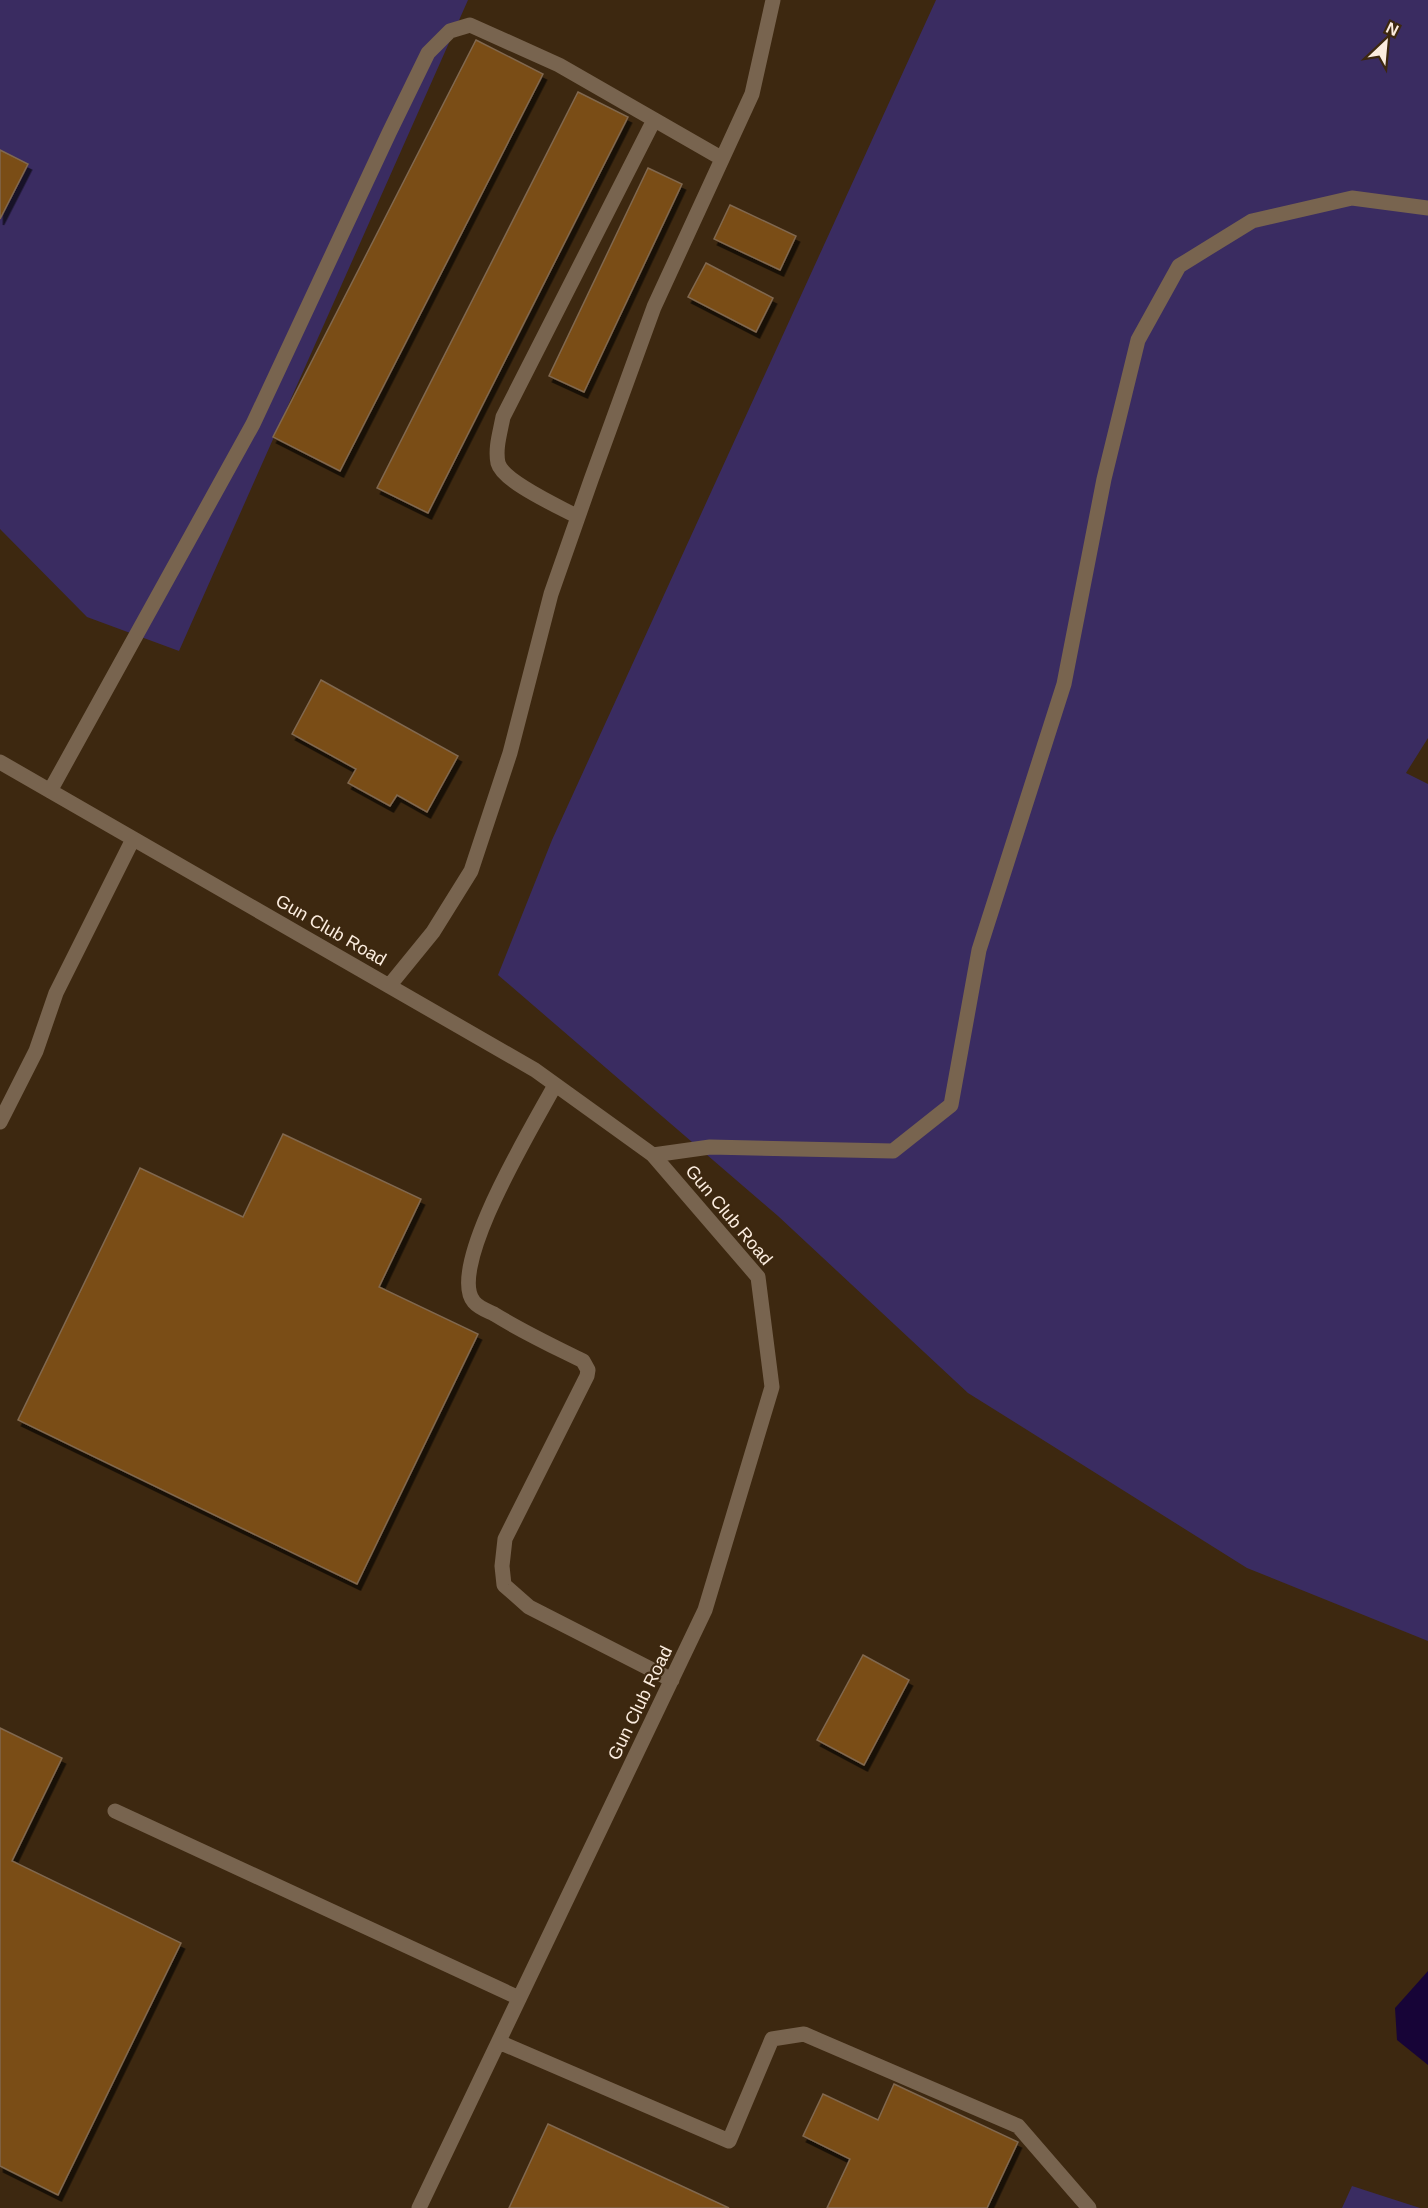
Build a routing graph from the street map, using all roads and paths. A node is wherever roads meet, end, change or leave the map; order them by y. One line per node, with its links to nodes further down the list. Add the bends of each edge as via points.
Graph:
1 (773, 0): 3 (street, via 752,94)
2 (654, 120): 3 (street); 5 (street, via 503,417 497,448 499,466 509,479); 7 (street, via 559,65 470,25 450,31 428,53 253,424)
3 (721, 159): 5 (street, via 654,307)
4 (1428, 208): 12 (street, via 1352,198 1252,221 1179,266 1138,340 1104,479 1064,684 980,950 951,1105 893,1151 710,1147)
5 (578, 517): 9 (street, via 551,594 510,753 471,871 433,932)
6 (0, 762): 7 (street, Gun Club Road)
7 (50, 791): 8 (street, Gun Club Road)
8 (133, 839): 9 (street, Gun Club Road); 11 (street, via 56,993 36,1051)
9 (389, 986): 10 (street, Gun Club Road)
10 (555, 1085): 12 (street, Gun Club Road); 13 (street, via 493,1201 476,1243 467,1280 475,1303 583,1361 588,1370 506,1539 504,1585 529,1607)
11 (0, 1122)
12 (653, 1155): 13 (street, Gun Club Road, via 759,1277 771,1388 705,1610)
13 (672, 1680): 15 (street, Gun Club Road)
14 (115, 1811): 15 (street)
15 (519, 1998): 16 (street, Gun Club Road)
16 (499, 2042): 17 (street, Gun Club Road); 18 (street, via 729,2141 772,2039 804,2034 1018,2126)
17 (419, 2208)
18 (1089, 2208)

